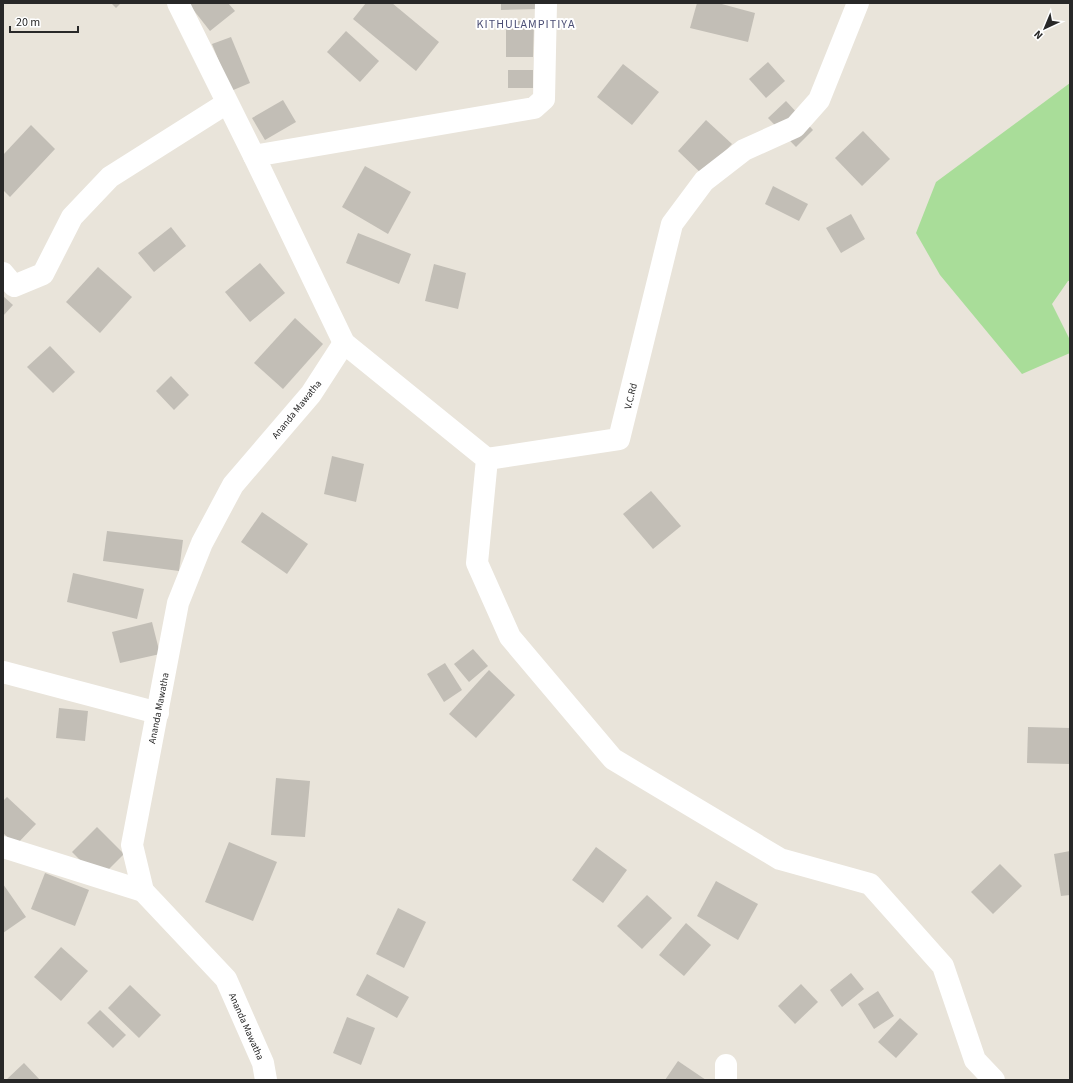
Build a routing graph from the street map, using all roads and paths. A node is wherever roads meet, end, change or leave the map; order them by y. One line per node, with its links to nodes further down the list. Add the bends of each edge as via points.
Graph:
1 (178, 3): 4 (street)
2 (546, 3): 5 (street, via 544,99 534,108)
3 (858, 3): 8 (street, V.C.Rd, via 820,100 795,127 744,150 704,181 672,224 619,439)
4 (227, 103): 5 (street); 6 (street, via 110,177 72,217 43,274 14,286)
5 (254, 156): 7 (street)
6 (3, 273)
7 (344, 343): 8 (street); 10 (street, Ananda Mawatha, via 311,394 233,485 202,543 178,603)
8 (487, 459): 13 (street, via 477,563 510,637 613,759 780,859 870,884 943,966)
9 (3, 672): 10 (street)
10 (158, 713): 12 (street, Ananda Mawatha, via 132,845)
11 (3, 847): 12 (street)
12 (143, 891): 14 (street, Ananda Mawatha, via 226,979 263,1063)
13 (978, 1070): 15 (street)
14 (266, 1080)
15 (994, 1080)

